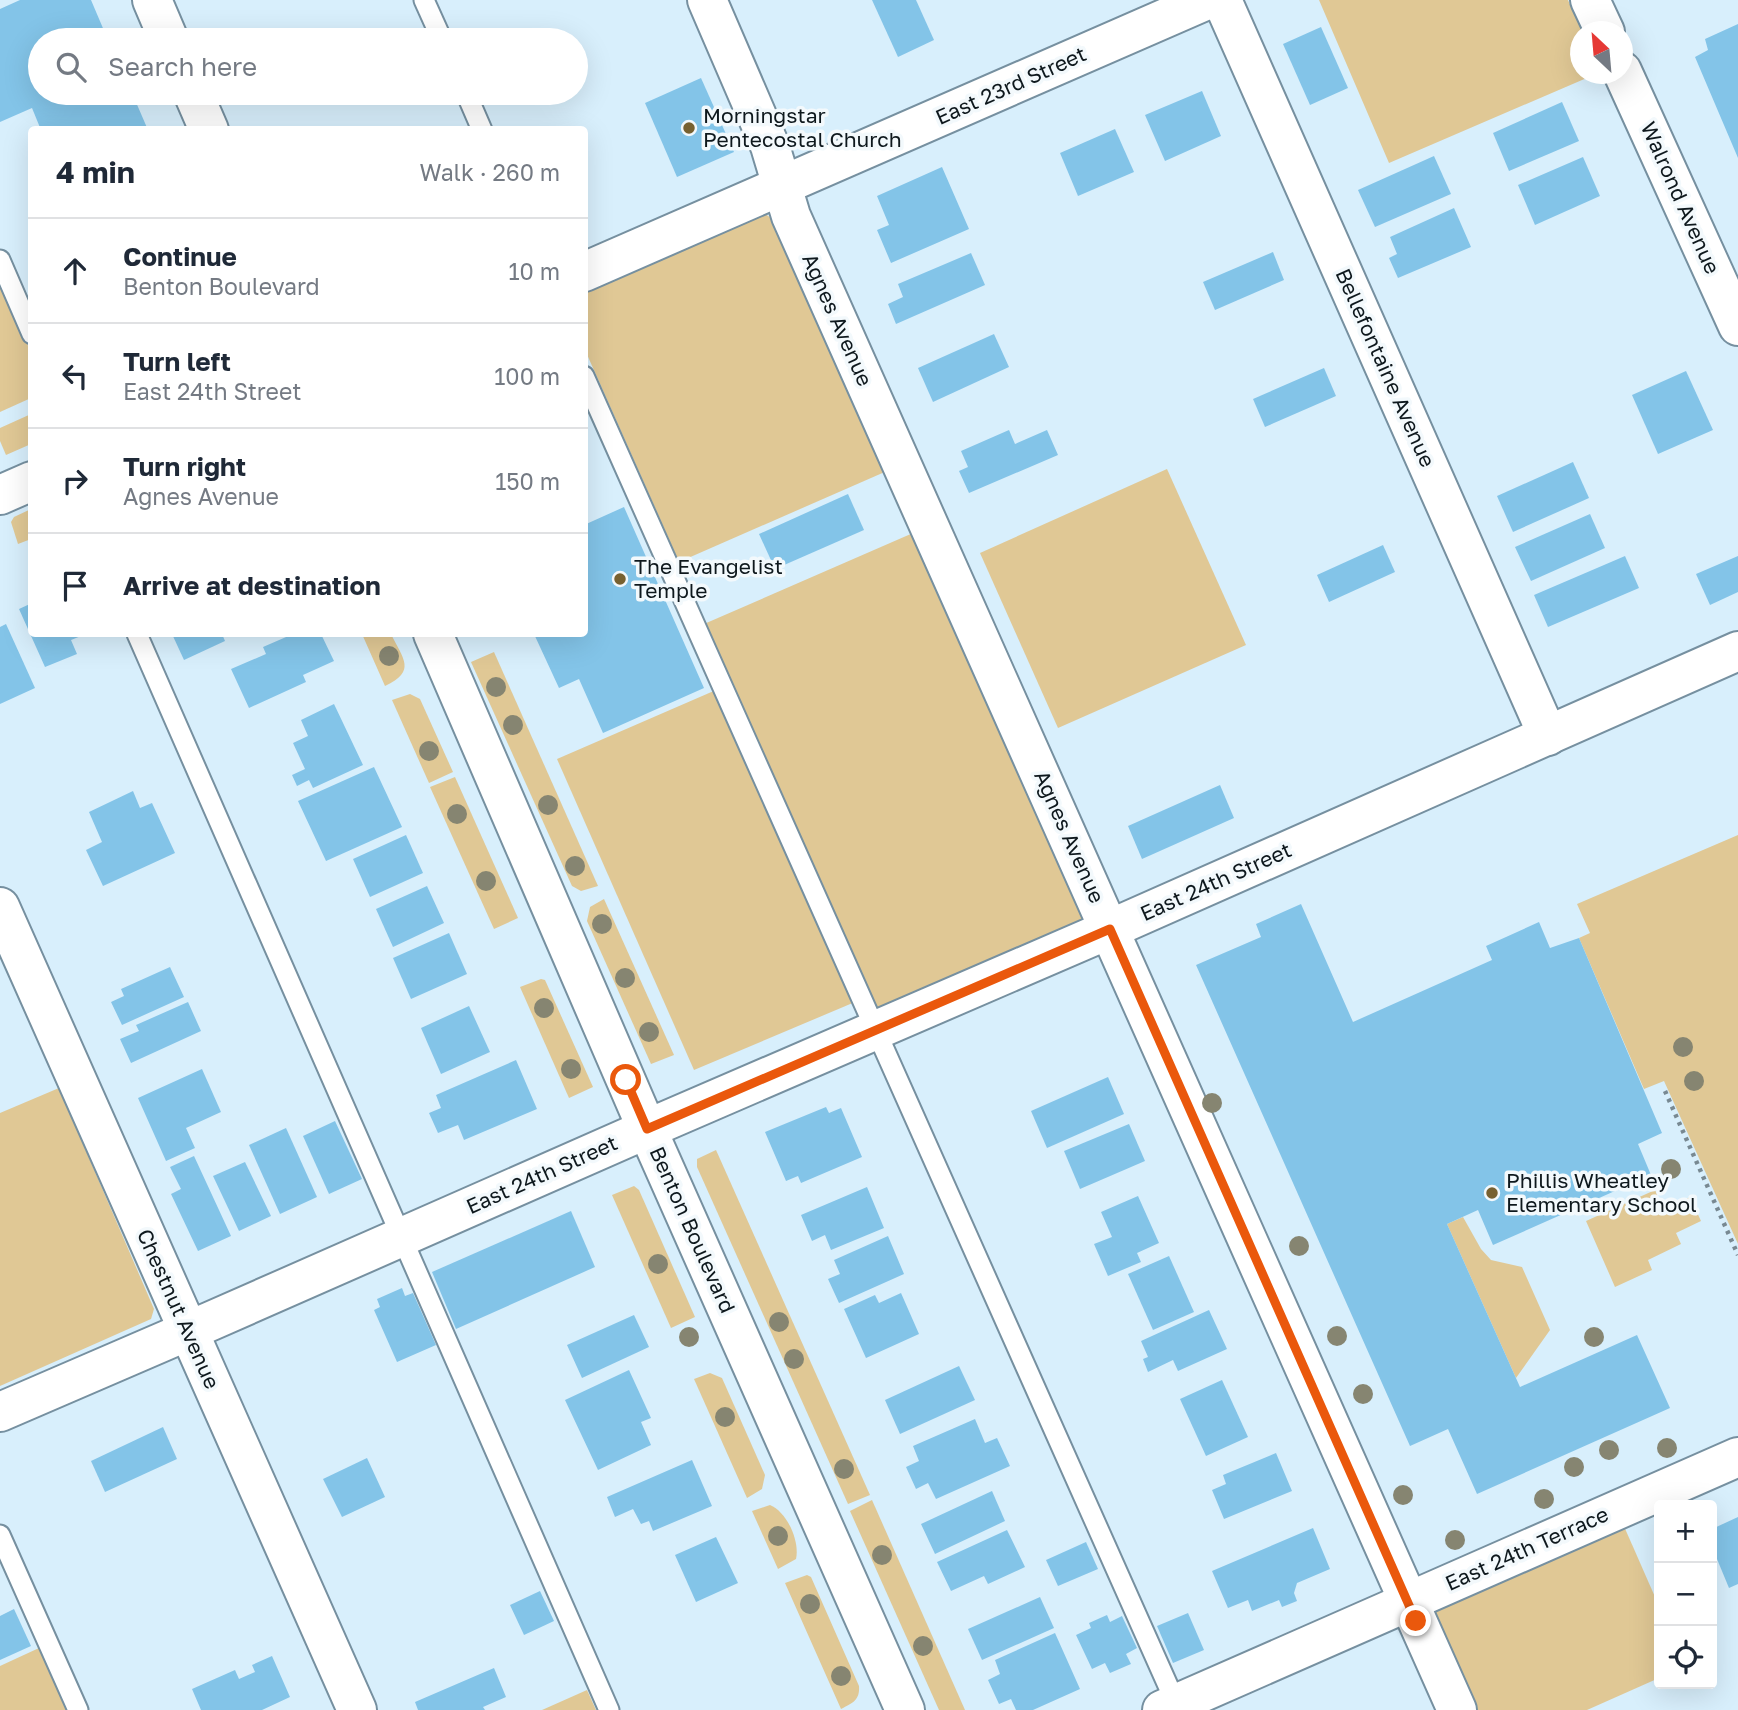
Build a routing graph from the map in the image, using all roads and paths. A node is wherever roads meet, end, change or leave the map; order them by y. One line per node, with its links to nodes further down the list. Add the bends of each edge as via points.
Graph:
1 (152, 0): 8 (street)
2 (424, 0): 9 (lane)
3 (707, 0): 15 (street, Agnes Avenue, via 770,146)
4 (1207, 0): 15 (street, East 23rd Street)
5 (1222, 0): 26 (street, Bellefontaine Avenue)
6 (1590, 0): 7 (street)
7 (1600, 21)
8 (164, 28)
9 (437, 28)
10 (1628, 84): 19 (street, Walrond Avenue)
11 (198, 105): 13 (street)
12 (471, 105): 14 (lane)
13 (207, 126)
14 (480, 126)
15 (781, 187): 17 (street, East 23rd Street); 28 (street, Agnes Avenue)
16 (0, 260): 18 (lane)
17 (588, 270)
18 (28, 325)
19 (1738, 326)
20 (588, 385): 29 (lane)
21 (28, 483): 22 (street)
22 (0, 495)
23 (138, 637): 32 (lane)
24 (434, 637): 31 (street, Benton Boulevard)
25 (1738, 651): 26 (street, East 24th Street)
26 (1548, 736): 28 (street, East 24th Street)
27 (0, 907): 34 (street, Chestnut Avenue)
28 (1110, 929): 29 (street, East 24th Street); 38 (street, Agnes Avenue)
29 (876, 1030): 31 (street, East 24th Street); 39 (lane)
30 (1665, 1091): 33 (path)
31 (647, 1129): 32 (street, East 24th Street); 43 (street, Benton Boulevard)
32 (401, 1237): 34 (street, East 24th Street); 42 (lane)
33 (1738, 1255)
34 (188, 1332): 35 (street, East 24th Street); 41 (street, Chestnut Avenue)
35 (0, 1412)
36 (1738, 1457): 38 (street, East 24th Terrace)
37 (0, 1535): 40 (lane)
38 (1407, 1602): 39 (street, East 24th Terrace); 44 (street, Agnes Avenue)
39 (1172, 1708)
40 (78, 1710)
41 (357, 1710)
42 (609, 1710)
43 (905, 1710)
44 (1457, 1710)

